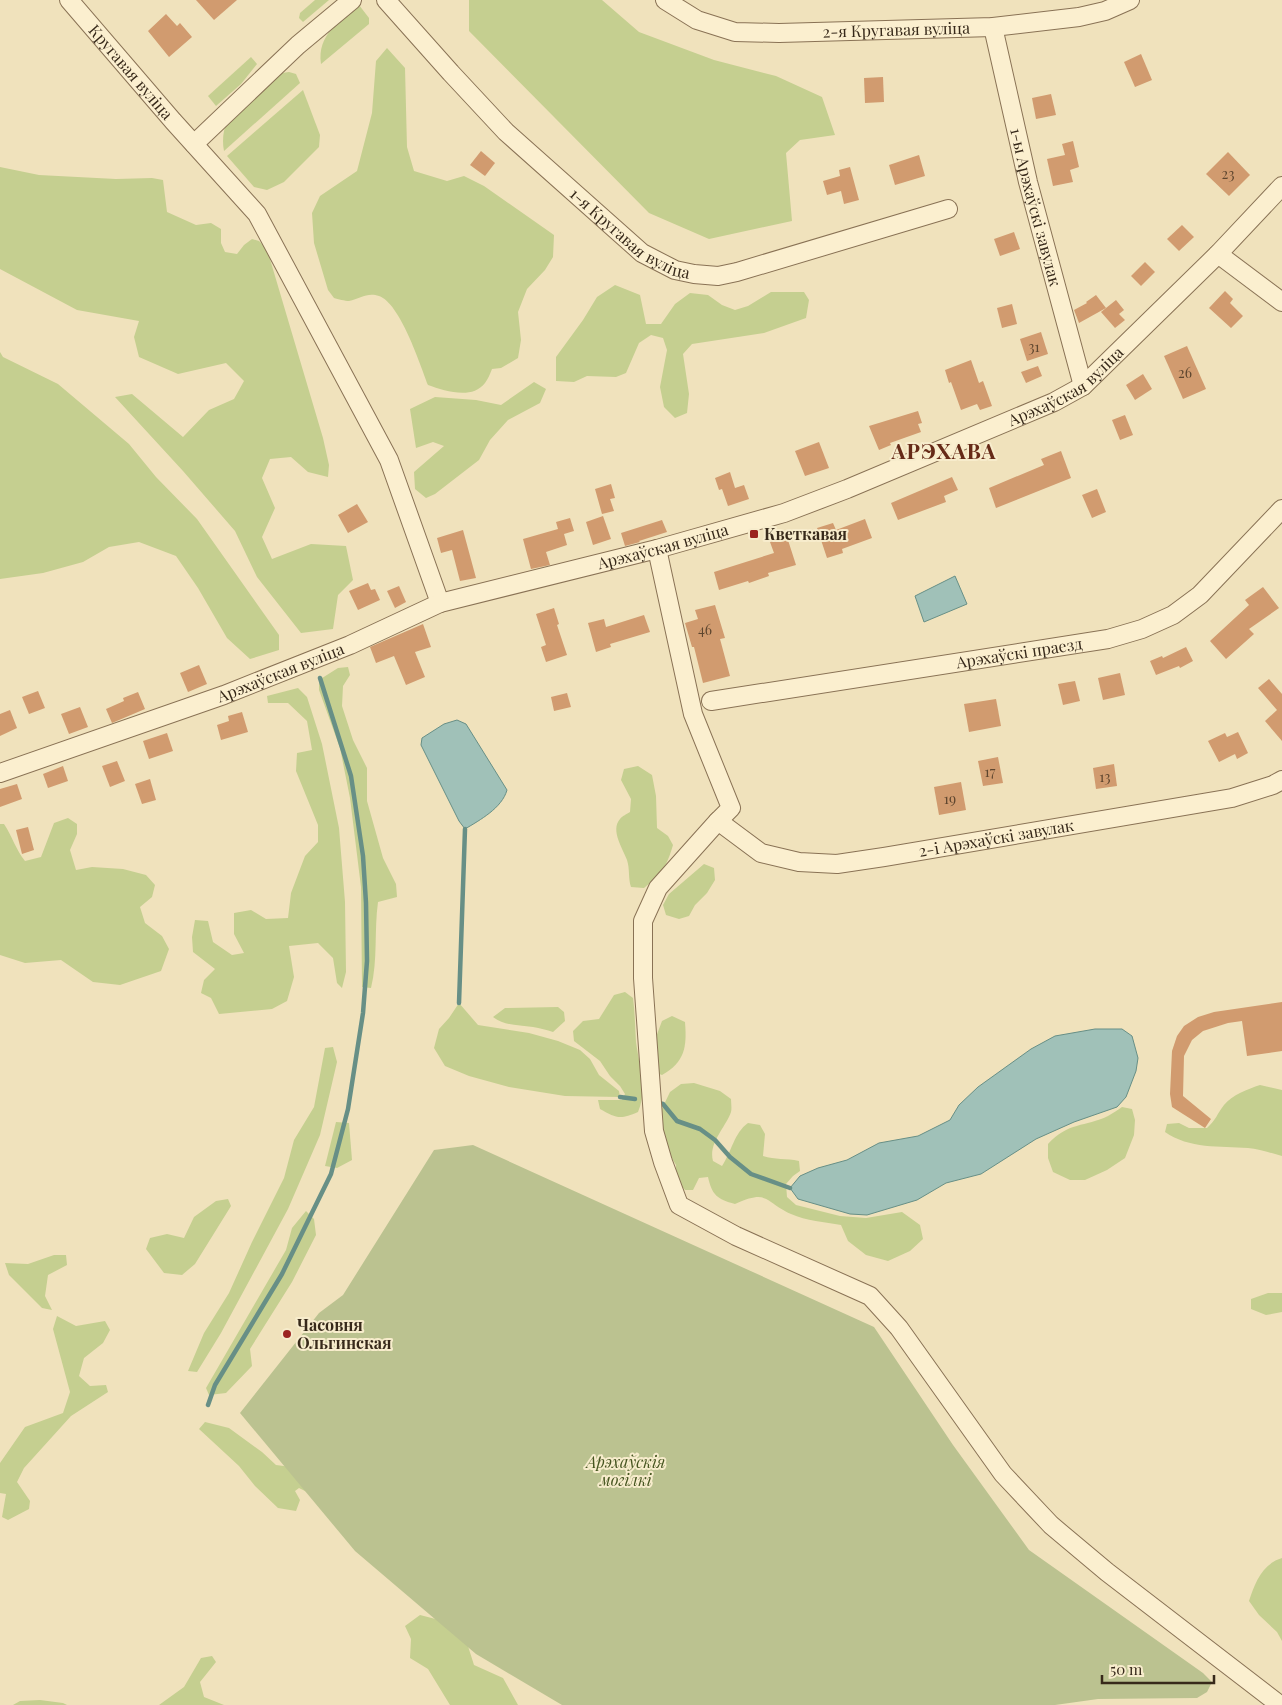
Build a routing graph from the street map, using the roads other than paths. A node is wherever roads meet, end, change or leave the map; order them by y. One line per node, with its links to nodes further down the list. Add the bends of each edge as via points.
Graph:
1 (69, 0): 7 (street, Кругавая вуліца)
2 (352, 0): 7 (street, via 298,45)
3 (386, 0): 9 (street, 1-я Кругавая вуліца, via 506,132 642,253 675,270 718,276 737,272)
4 (665, 0): 6 (street, 2-я Кругавая вуліца, via 697,20 735,32)
5 (1130, 0): 6 (street, 2-я Кругавая вуліца, via 1105,11 1079,17)
6 (993, 27): 12 (street, 1-ы Арэхаўскі завулак, via 1028,182)
7 (194, 144): 15 (street, Кругавая вуліца, via 257,214 388,460)
8 (1282, 186): 10 (street, Арэхаўская вуліца)
9 (948, 209)
10 (1218, 254): 11 (street); 12 (street, Арэхаўская вуліца)
11 (1282, 302)
12 (1083, 386): 14 (street, Арэхаўская вуліца, via 1054,402 838,492 751,524)
13 (1282, 509): 16 (street, Арэхаўскі праезд, via 1200,594 1173,615 1142,629 1108,639)
14 (657, 549): 15 (street, Арэхаўская вуліца); 19 (street, via 693,714 731,808)
15 (440, 604): 17 (street, Арэхаўская вуліца, via 350,645 241,688)
16 (711, 701)
17 (0, 773)
18 (1282, 780): 19 (street, 2-і Арэхаўскі завулак, via 1273,786 1232,798 837,864 798,862 761,852)
19 (718, 821): 20 (street, via 658,888 643,921 643,978 654,1131 678,1205 736,1236 870,1296 899,1328 1003,1474 1051,1525)
20 (1280, 1705)

